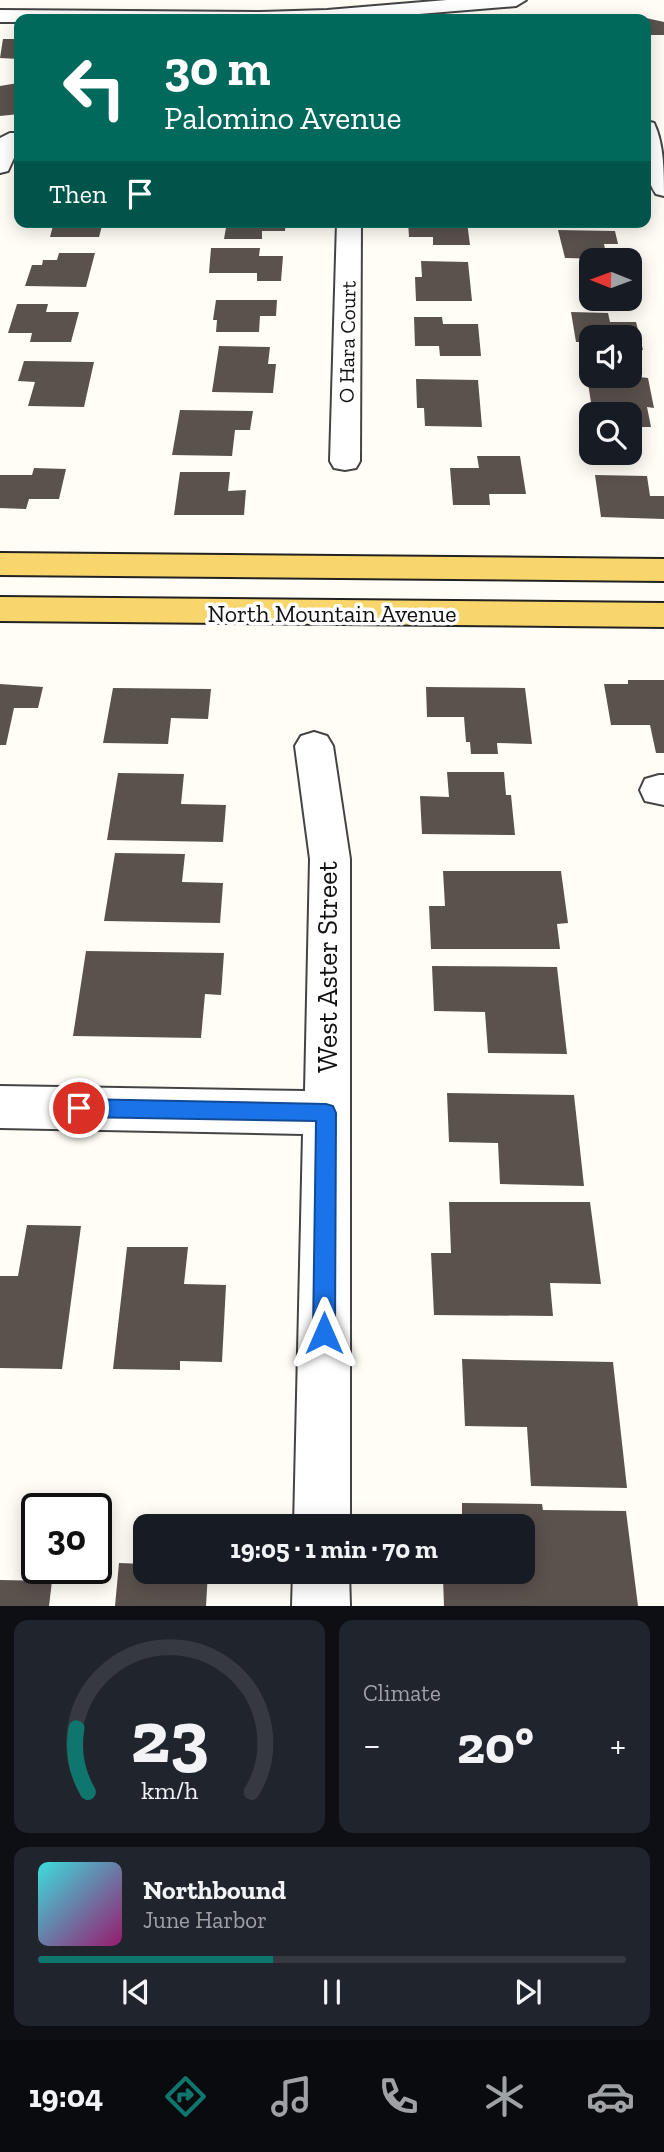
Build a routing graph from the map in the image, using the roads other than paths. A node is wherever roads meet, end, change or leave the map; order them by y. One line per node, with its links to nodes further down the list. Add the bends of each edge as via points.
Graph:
1 (516, 0): 5 (street)
2 (36, 8): 3 (street); 6 (street)
3 (181, 9): 4 (street)
4 (285, 14)
5 (351, 14)
6 (0, 16)
7 (14, 140): 9 (street)
8 (651, 145): 10 (street)
9 (0, 166)
10 (664, 189)
11 (349, 228): 12 (street, O Hara Court)
12 (345, 461)
13 (0, 564): 14 (main road, North Mountain Avenue)
14 (664, 570)
15 (0, 609): 16 (main road, North Mountain Avenue)
16 (664, 615)
17 (314, 746): 19 (street, West Aster Street, via 330,859)
18 (0, 1107): 19 (street)
19 (326, 1113): 20 (street, West Aster Street)
20 (322, 1514)
21 (321, 1584): 22 (street)
22 (321, 1606)

